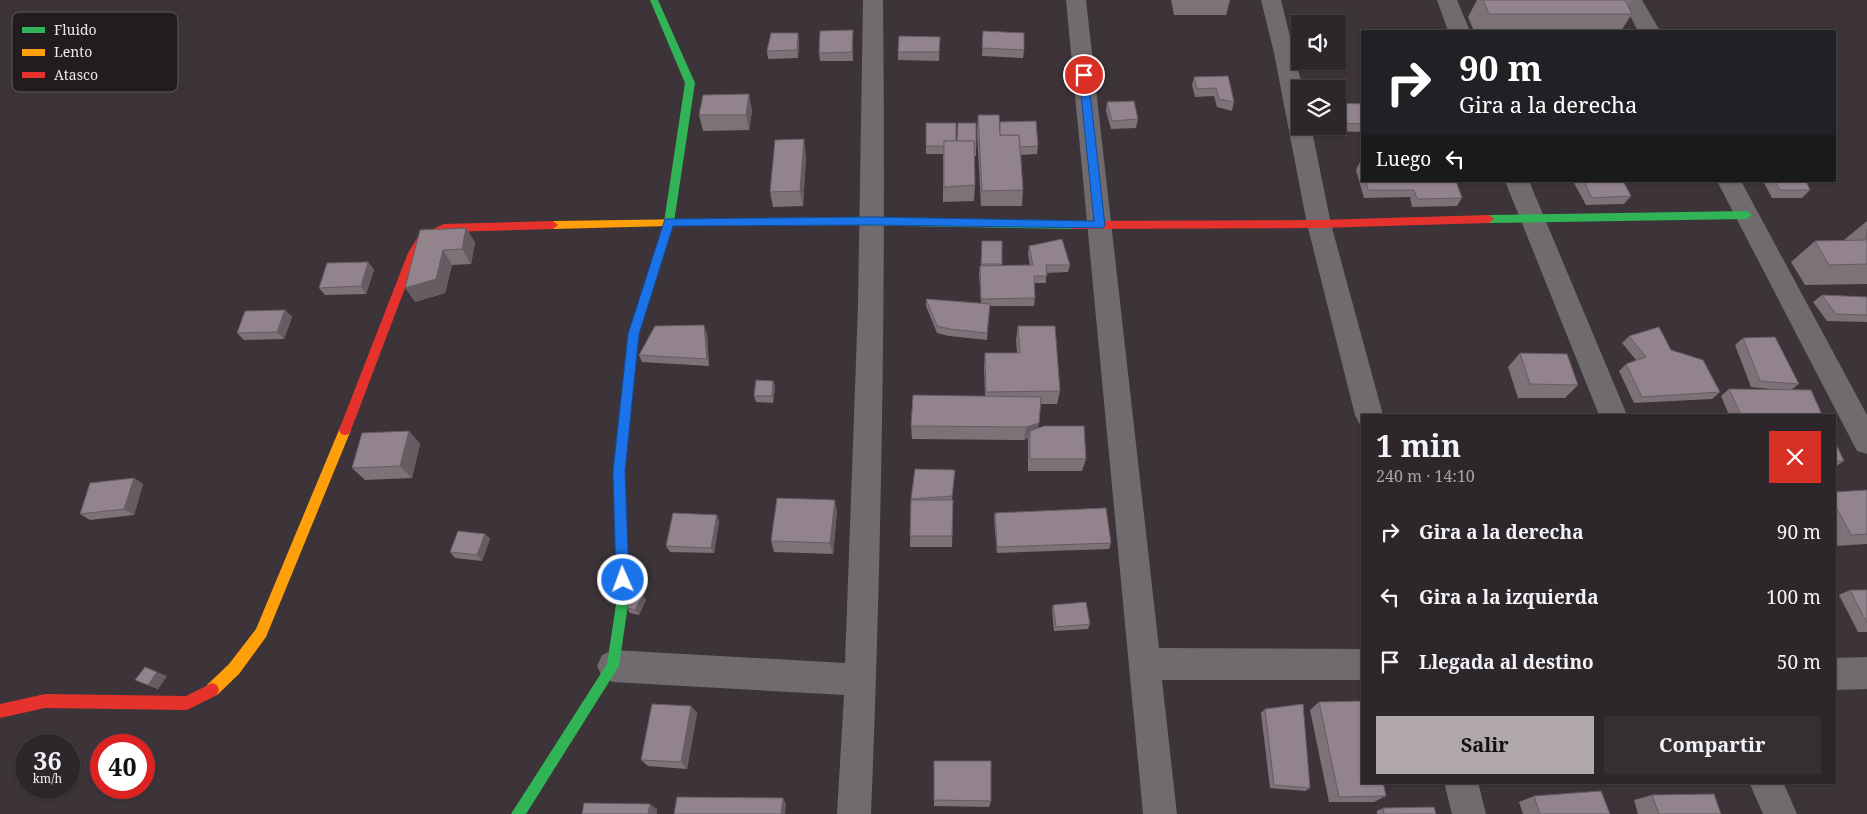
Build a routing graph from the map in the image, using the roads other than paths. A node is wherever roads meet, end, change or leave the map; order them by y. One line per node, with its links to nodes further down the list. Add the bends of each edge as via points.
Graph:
1 (654, 0): 14 (street, via 690,83)
2 (873, 0): 13 (street)
3 (1076, 0): 16 (street)
4 (1271, 0): 15 (street, via 1286,53)
5 (1447, 0): 7 (street)
6 (1632, 0): 8 (street)
7 (1459, 30)
8 (1648, 30)
9 (1517, 182): 12 (street)
10 (1730, 182): 11 (street)
11 (1747, 216): 12 (street); 19 (street)
12 (1531, 218): 15 (street); 18 (street)
13 (873, 221): 14 (street); 16 (street); 25 (street)
14 (669, 222): 22 (street, via 634,334 619,471 623,598); 26 (street, via 470,226 444,228 423,238 413,253 328,475 261,633 234,669 213,690 187,702 45,701)
15 (1319, 224): 16 (street); 17 (street)
16 (1100, 226): 20 (street)
17 (1369, 414)
18 (1613, 414)
19 (1867, 442)
20 (1144, 664): 21 (street); 31 (street)
21 (1361, 664)
22 (613, 666): 25 (street); 29 (street)
23 (1867, 673): 24 (street)
24 (1836, 674)
25 (861, 680): 30 (street)
26 (0, 710)
27 (1462, 784): 32 (street)
28 (1767, 784): 33 (street)
29 (518, 814)
30 (854, 814)
31 (1160, 814)
32 (1469, 814)
33 (1780, 814)

